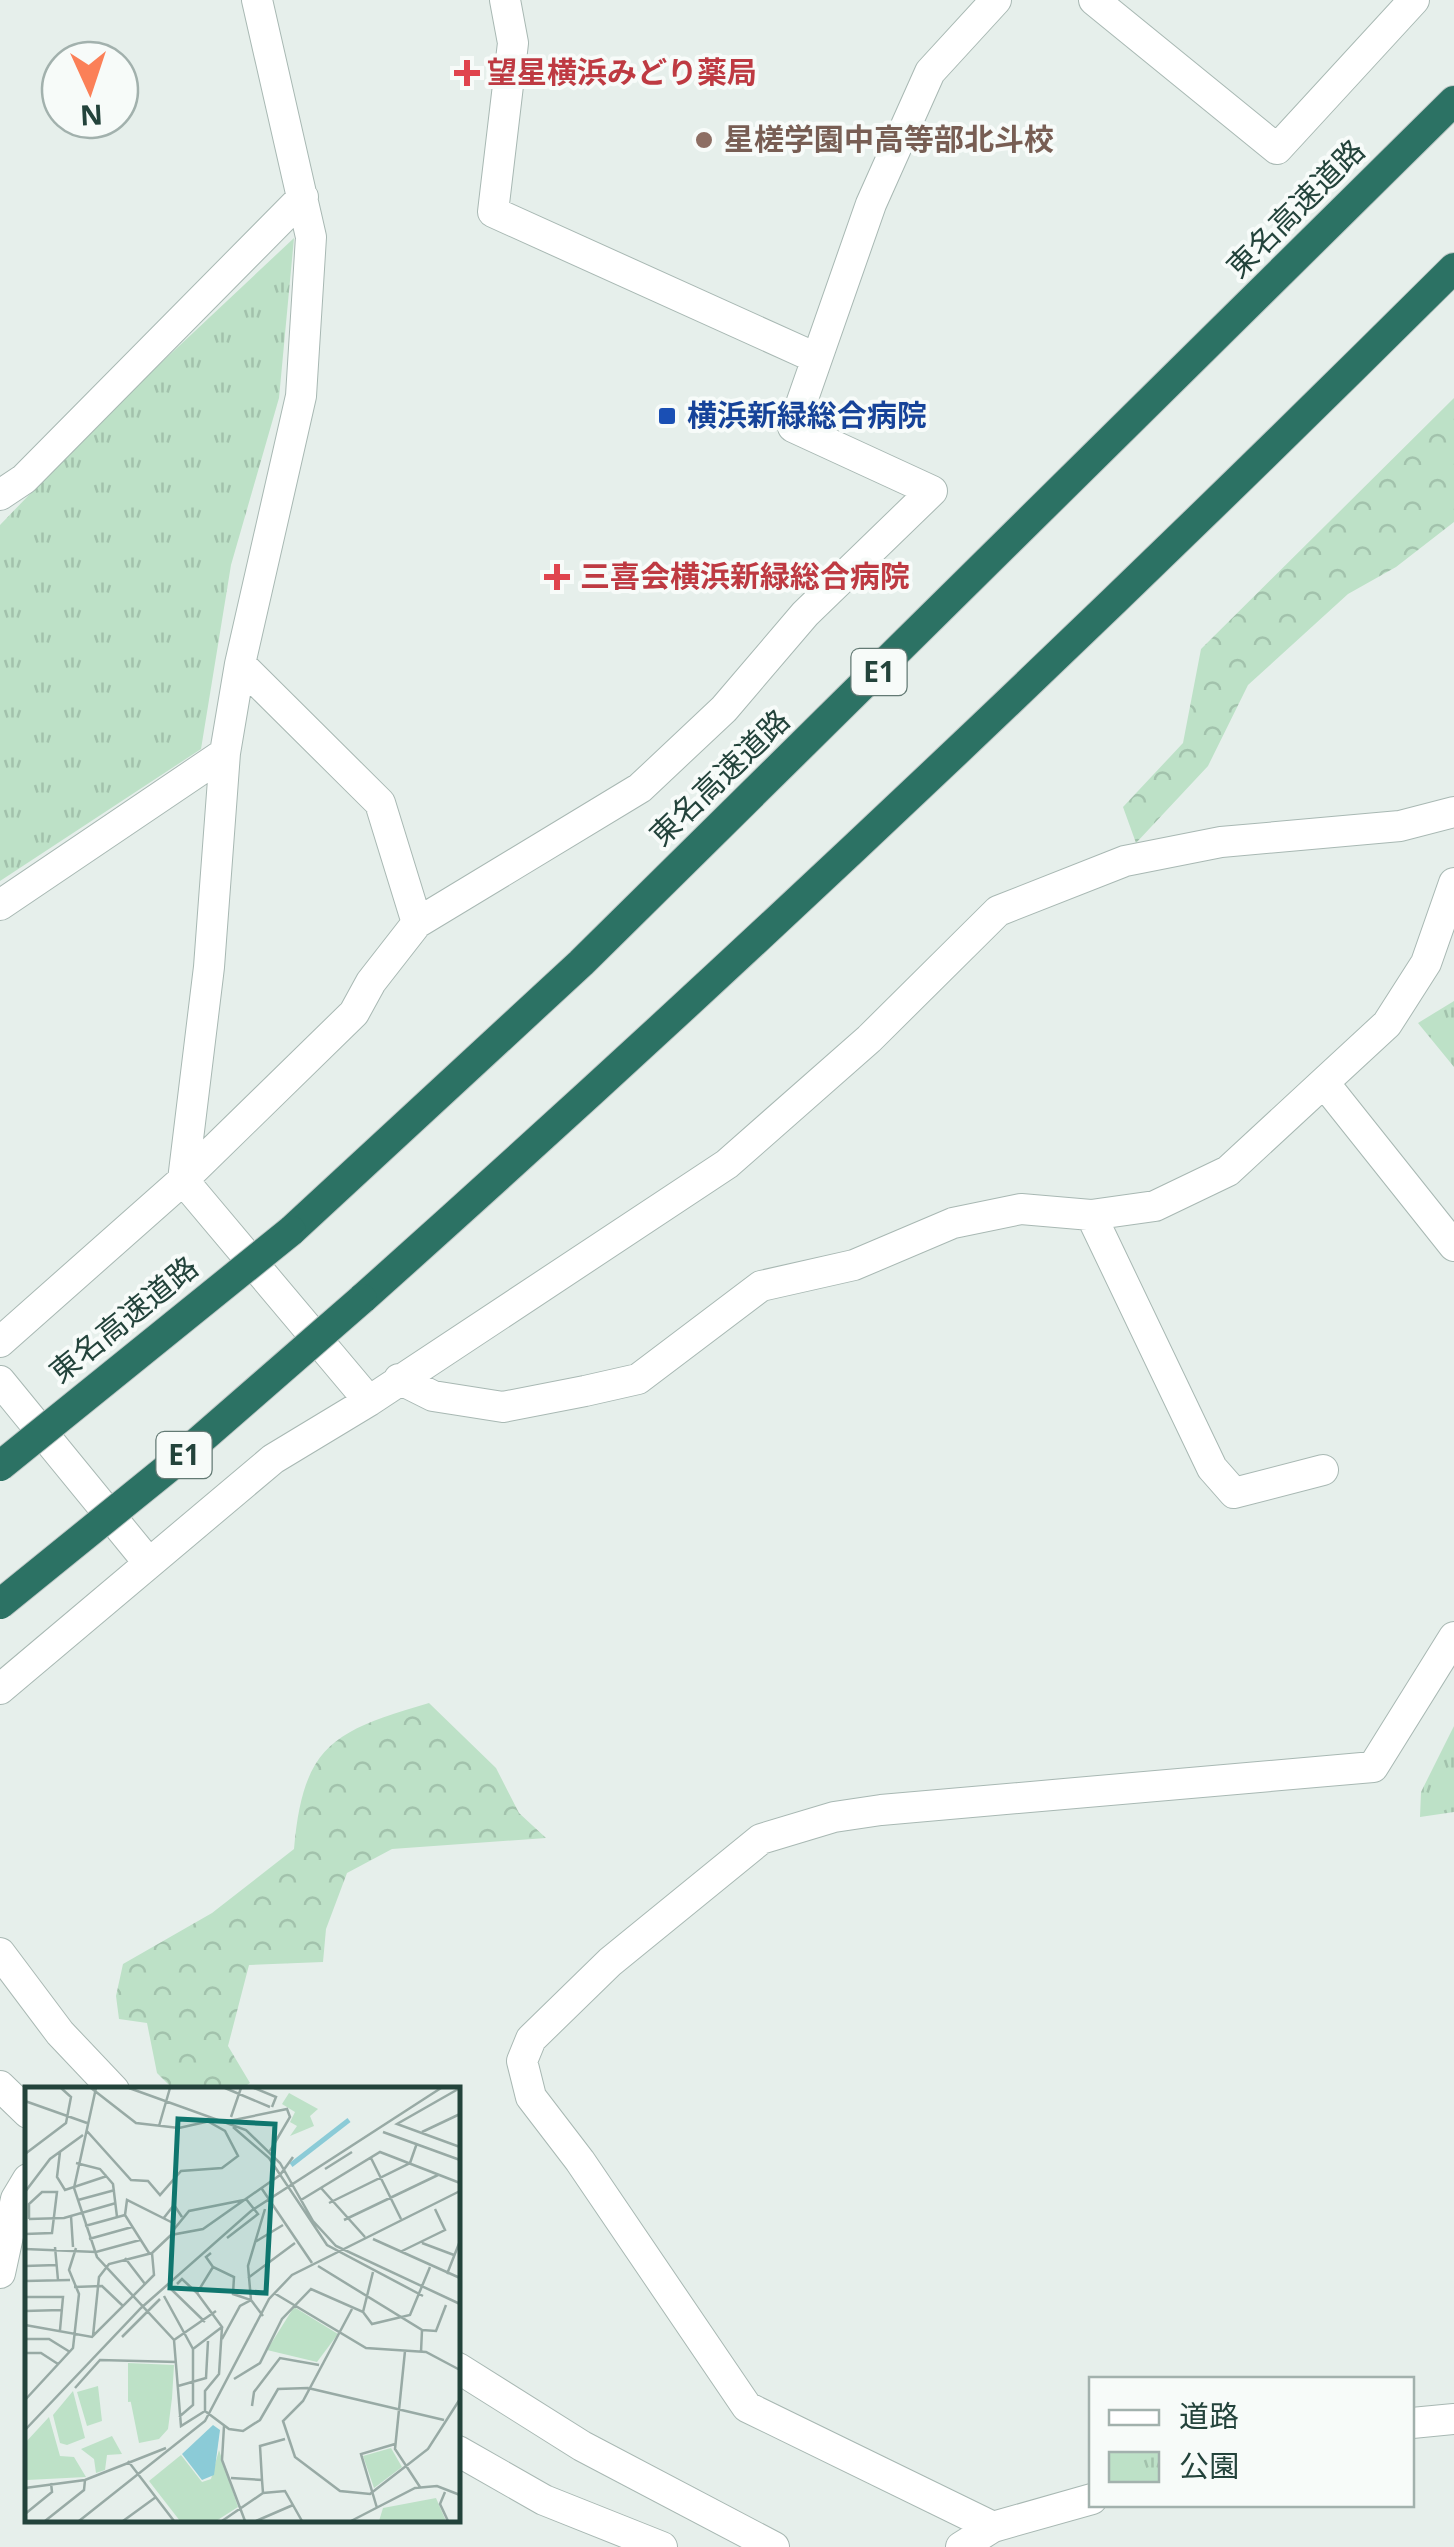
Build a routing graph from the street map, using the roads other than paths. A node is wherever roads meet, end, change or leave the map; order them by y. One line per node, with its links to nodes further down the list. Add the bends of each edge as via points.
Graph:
1 (257, 0): 7 (street)
2 (505, 0): 9 (street, via 514,44 492,212)
3 (996, 0): 9 (street, via 930,72 871,204)
4 (1094, 0): 5 (street, via 1278,149)
5 (1414, 0)
6 (1454, 101): 26 (highway, 東名高速道路 / E1, bridge, via 581,963 291,1231)
7 (303, 197): 10 (street, via 24,479); 11 (street, via 312,237 301,396)
8 (1454, 268): 29 (highway, E1, bridge, via 1120,599 655,1037 168,1468)
9 (816, 358): 16 (street, via 793,427 932,491 640,788)
10 (0, 495)
11 (240, 664): 12 (street); 16 (street, via 380,803)
12 (225, 753): 15 (street); 19 (street, via 209,967)
13 (1454, 812): 23 (street, via 1400,826 1221,842 1124,861 998,911 869,1039 727,1164)
14 (1454, 883): 17 (street)
15 (0, 905)
16 (418, 923): 19 (street, via 354,1013)
17 (1440, 968): 18 (street)
18 (1324, 1084): 20 (street, via 1228,1171 1155,1206); 21 (street)
19 (182, 1180): 22 (street); 25 (street)
20 (1091, 1215): 23 (street, via 1021,1209 953,1223 854,1265 761,1286 638,1379 503,1407 433,1396); 27 (street, via 1191,1432 1234,1493)
21 (1454, 1246)
22 (0, 1342)
23 (399, 1378): 25 (street)
24 (0, 1381): 28 (street)
25 (370, 1401): 28 (street, via 273,1459)
26 (0, 1466)
27 (1323, 1470)
28 (148, 1562): 31 (street)
29 (0, 1604)
30 (1454, 1637): 43 (street, via 1374,1766 880,1810 761,1840 610,1962 531,2039 522,2061 531,2097 747,2407)
31 (0, 1689)
32 (0, 1953): 34 (street)
33 (0, 2086): 35 (street)
34 (111, 2087)
35 (25, 2110)
36 (25, 2184): 37 (street)
37 (0, 2273)
38 (460, 2369): 45 (street, via 582,2446)
39 (1454, 2419): 40 (street)
40 (1414, 2423)
41 (460, 2452): 44 (street, via 544,2500)
42 (1089, 2500): 43 (street)
43 (992, 2528): 46 (street)
44 (662, 2547)
45 (774, 2547)
46 (961, 2547)

